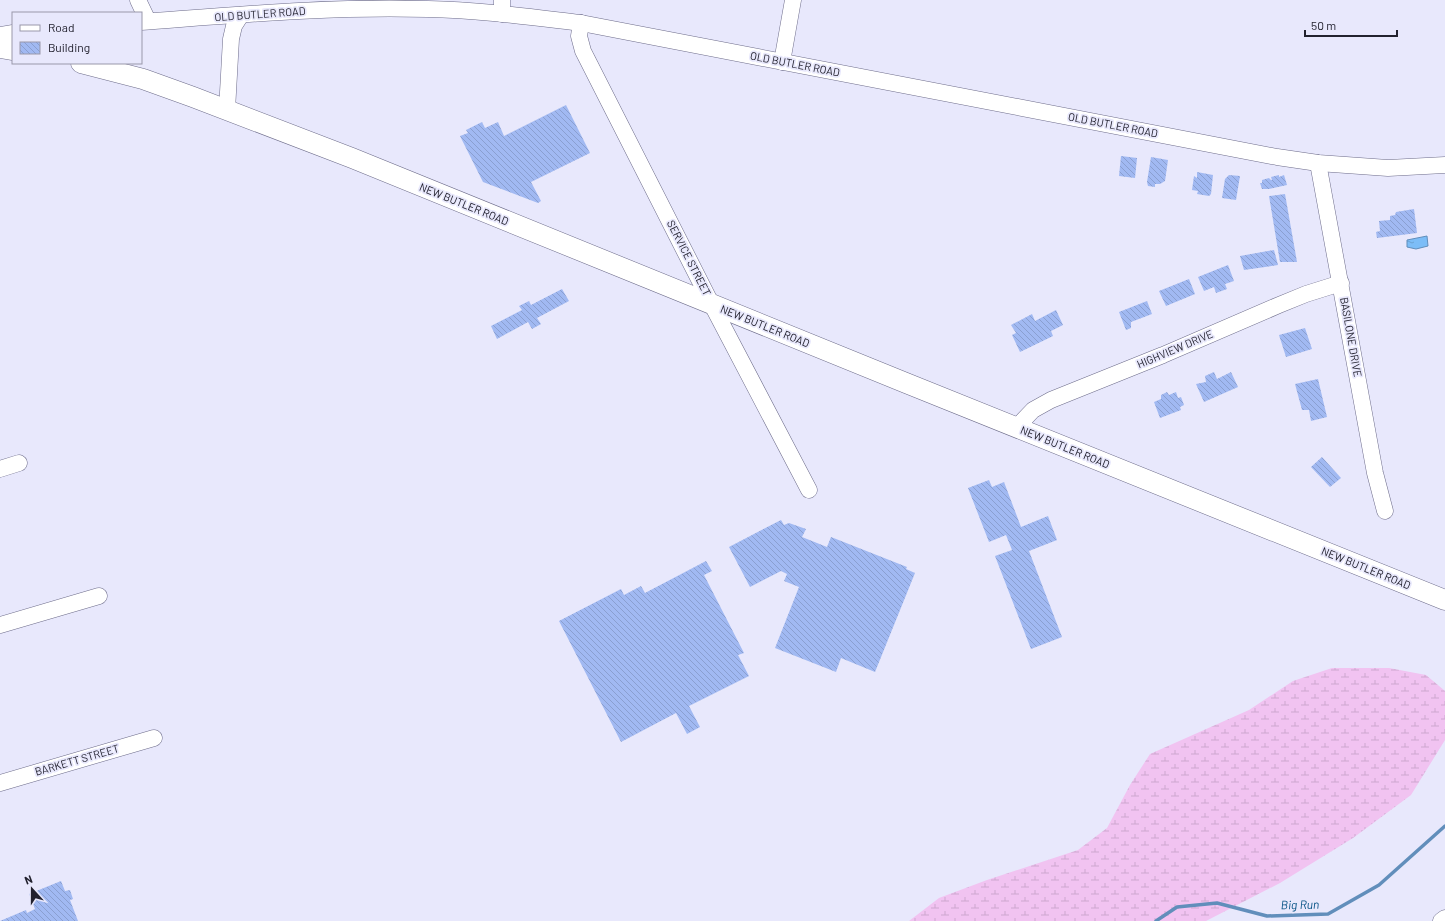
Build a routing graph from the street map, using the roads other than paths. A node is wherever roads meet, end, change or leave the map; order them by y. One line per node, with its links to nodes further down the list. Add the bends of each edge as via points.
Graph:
1 (138, 0): 6 (street)
2 (793, 0): 12 (street)
3 (320, 5): 4 (street, OLD BUTLER ROAD, via 478,11); 5 (street, OLD BUTLER ROAD)
4 (502, 7): 7 (street, OLD BUTLER ROAD)
5 (241, 15): 6 (street, OLD BUTLER ROAD); 14 (street, via 234,26 231,39)
6 (145, 21)
7 (581, 23): 12 (street, OLD BUTLER ROAD); 18 (street, SERVICE STREET, via 583,51)
8 (12, 33): 9 (street)
9 (0, 35)
10 (0, 48): 11 (main road)
11 (12, 50)
12 (782, 62): 15 (street, OLD BUTLER ROAD)
13 (85, 64): 14 (main road, NEW BUTLER ROAD, via 143,79)
14 (227, 110): 18 (main road, NEW BUTLER ROAD, via 352,158)
15 (1318, 163): 16 (street, OLD BUTLER ROAD, via 1388,168); 17 (street, BASILONE DRIVE)
16 (1445, 165)
17 (1341, 283): 19 (street, HIGHVIEW DRIVE, via 1306,294 1052,400 1033,410); 23 (street, BASILONE DRIVE, via 1375,473)
18 (712, 305): 19 (main road, NEW BUTLER ROAD); 22 (street, SERVICE STREET)
19 (1016, 428): 25 (main road, NEW BUTLER ROAD)
20 (19, 463): 21 (street)
21 (0, 469)
22 (808, 490)
23 (1385, 511)
24 (99, 596): 26 (street)
25 (1445, 600)
26 (0, 625)
27 (154, 738): 28 (street, BARKETT STREET)
28 (0, 783)
29 (1445, 918): 30 (street)
30 (1441, 921)

